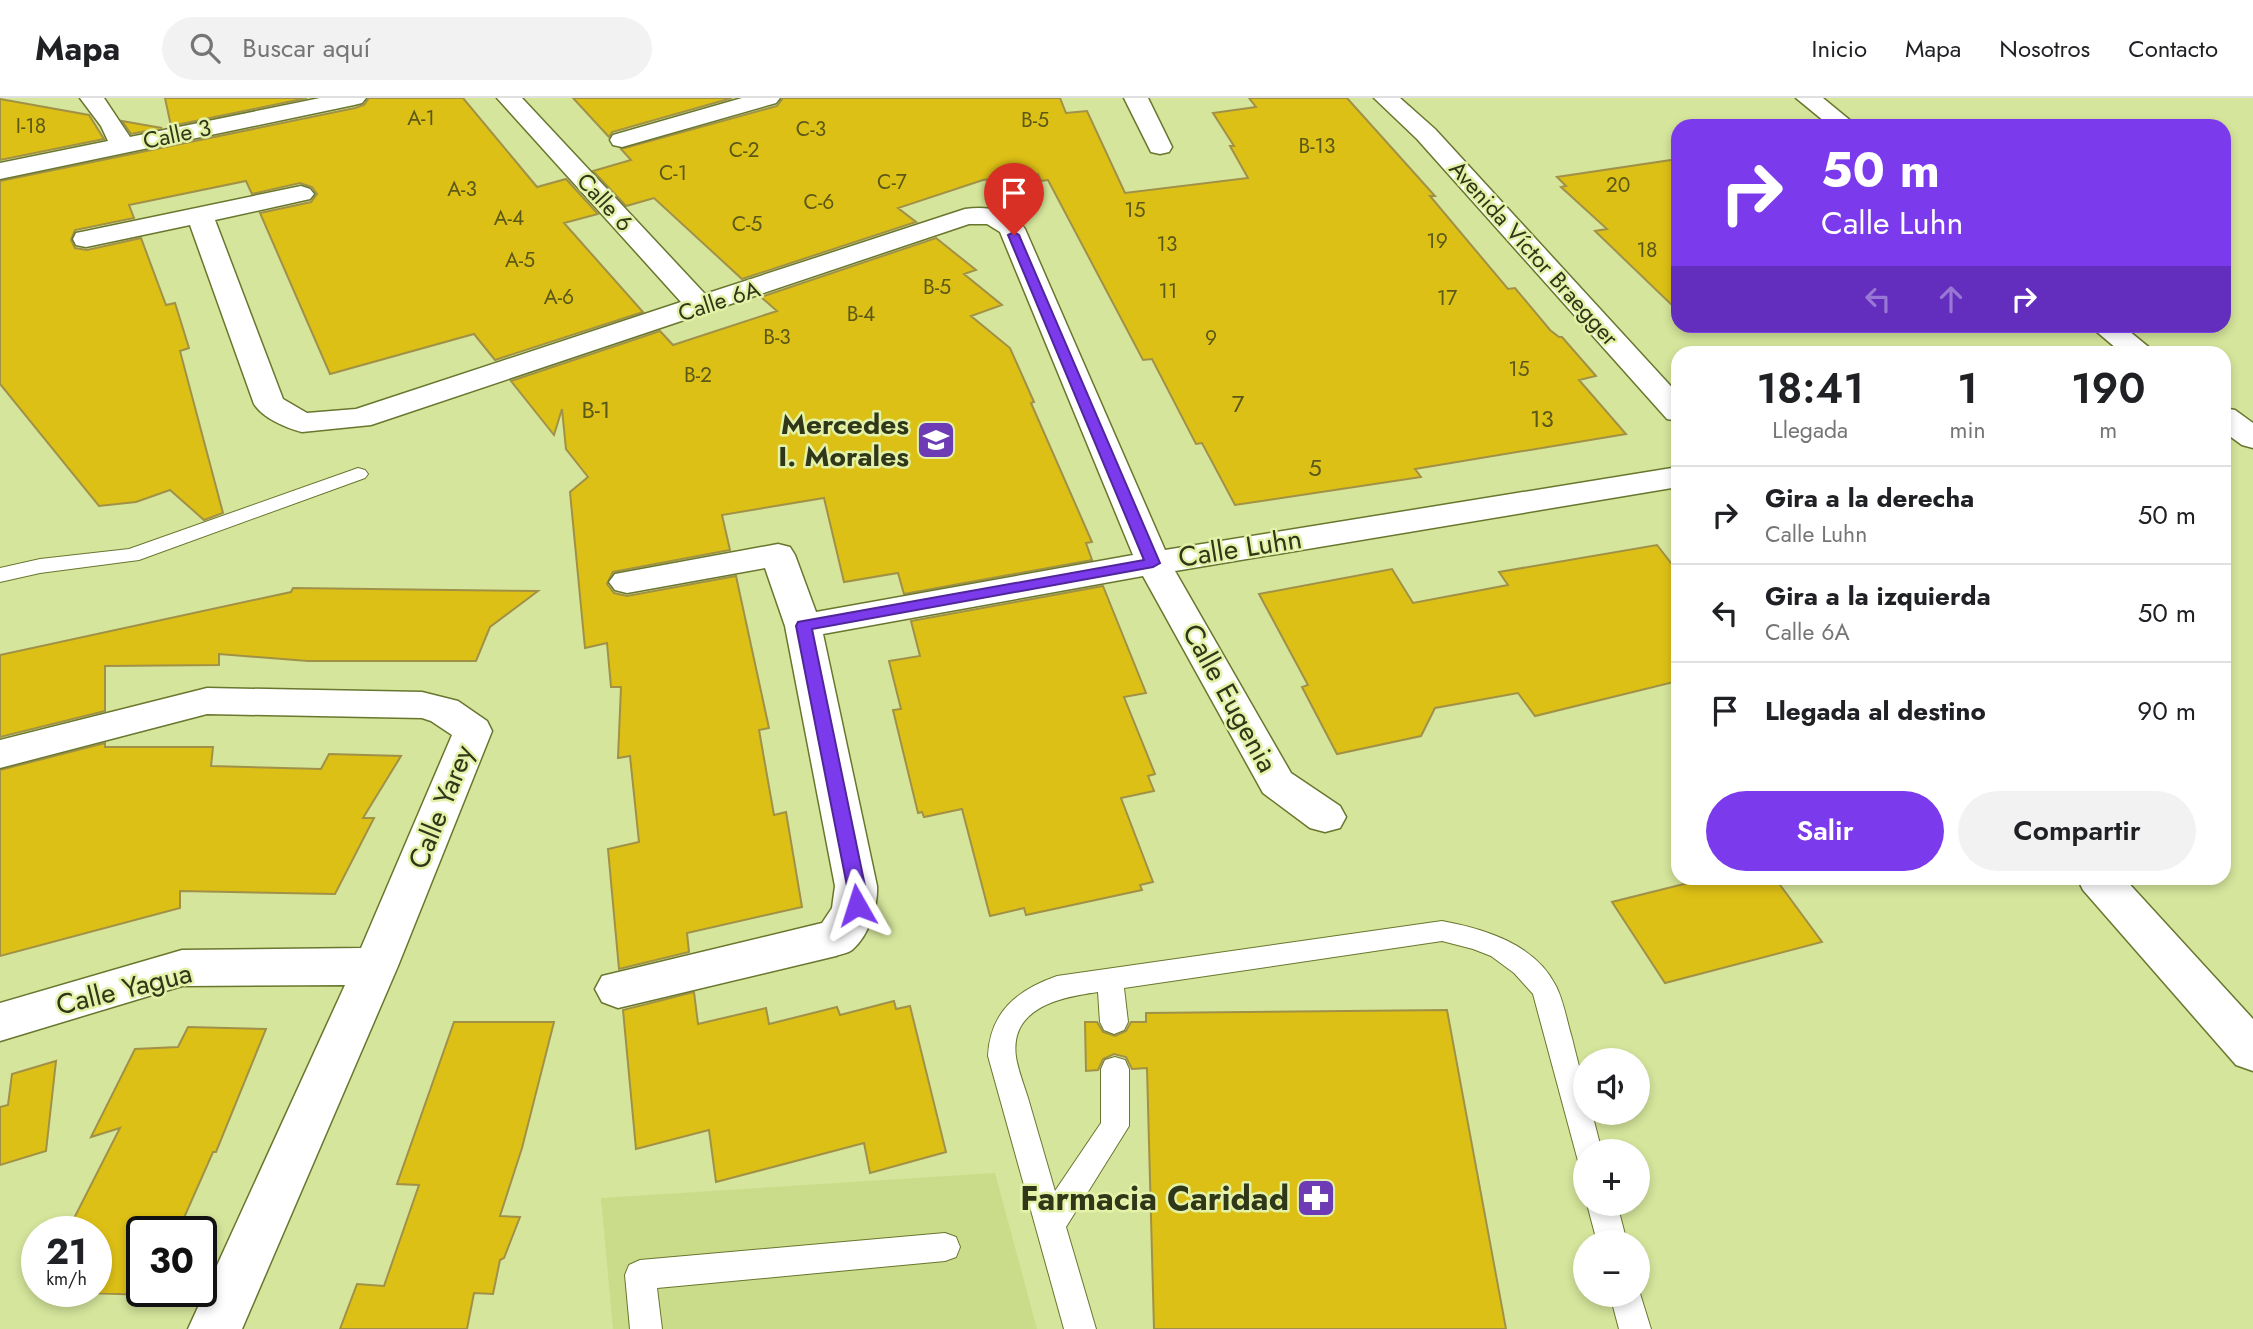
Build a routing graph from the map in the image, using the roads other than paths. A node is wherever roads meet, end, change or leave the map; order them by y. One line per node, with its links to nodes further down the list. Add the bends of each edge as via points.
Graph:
1 (92, 98): 10 (street)
2 (354, 98): 10 (street, Calle 3)
3 (509, 98): 16 (street, Calle 6)
4 (768, 98): 9 (street)
5 (1136, 98): 11 (street)
6 (1386, 98): 19 (street, Avenida Víctor Braegger, via 1426,134)
7 (1808, 98): 8 (street)
8 (1836, 119)
9 (622, 140)
10 (122, 145): 12 (street, Calle 3)
11 (1160, 147)
12 (0, 171)
13 (301, 194): 14 (street)
14 (200, 216): 15 (street); 16 (street, Calle 6A, via 269,404 302,423 360,418)
15 (86, 239)
16 (701, 307): 24 (street, Calle 6A, via 965,217 993,216 1006,223)
17 (2114, 333): 18 (street)
18 (2131, 346)
19 (1671, 404)
20 (2231, 422): 21 (street)
21 (2253, 439)
22 (358, 474): 25 (lane, via 132,555)
23 (1671, 478): 24 (street, Calle Luhn)
24 (1153, 563): 27 (street, Calle Luhn); 29 (street, Calle Eugenia, via 1277,783)
25 (0, 575)
26 (627, 582): 27 (street, via 778,555)
27 (803, 626): 33 (street, via 856,886 857,905 850,920 836,938)
28 (0, 754): 31 (street, Calle Yarey, via 207,701 422,705 444,711 473,731)
29 (1325, 817)
30 (2104, 885): 36 (street)
31 (376, 966): 34 (street, Calle Yagua, via 182,968); 43 (street, Calle Yarey)
32 (1110, 979): 35 (lane); 37 (lane, via 1442,931 1495,945 1529,968 1545,990); 40 (lane, via 1057,987 1033,997 1011,1017 1001,1040)
33 (618, 989)
34 (0, 1022)
35 (1114, 1022)
36 (2253, 1051)
37 (1562, 1054): 39 (lane)
38 (1115, 1069): 40 (lane, via 1115,1126)
39 (1585, 1139)
40 (1050, 1225): 45 (lane)
41 (946, 1247): 44 (lane, via 640,1275)
42 (1629, 1307): 46 (lane)
43 (215, 1329)
44 (646, 1329)
45 (1080, 1329)
46 (1635, 1329)

